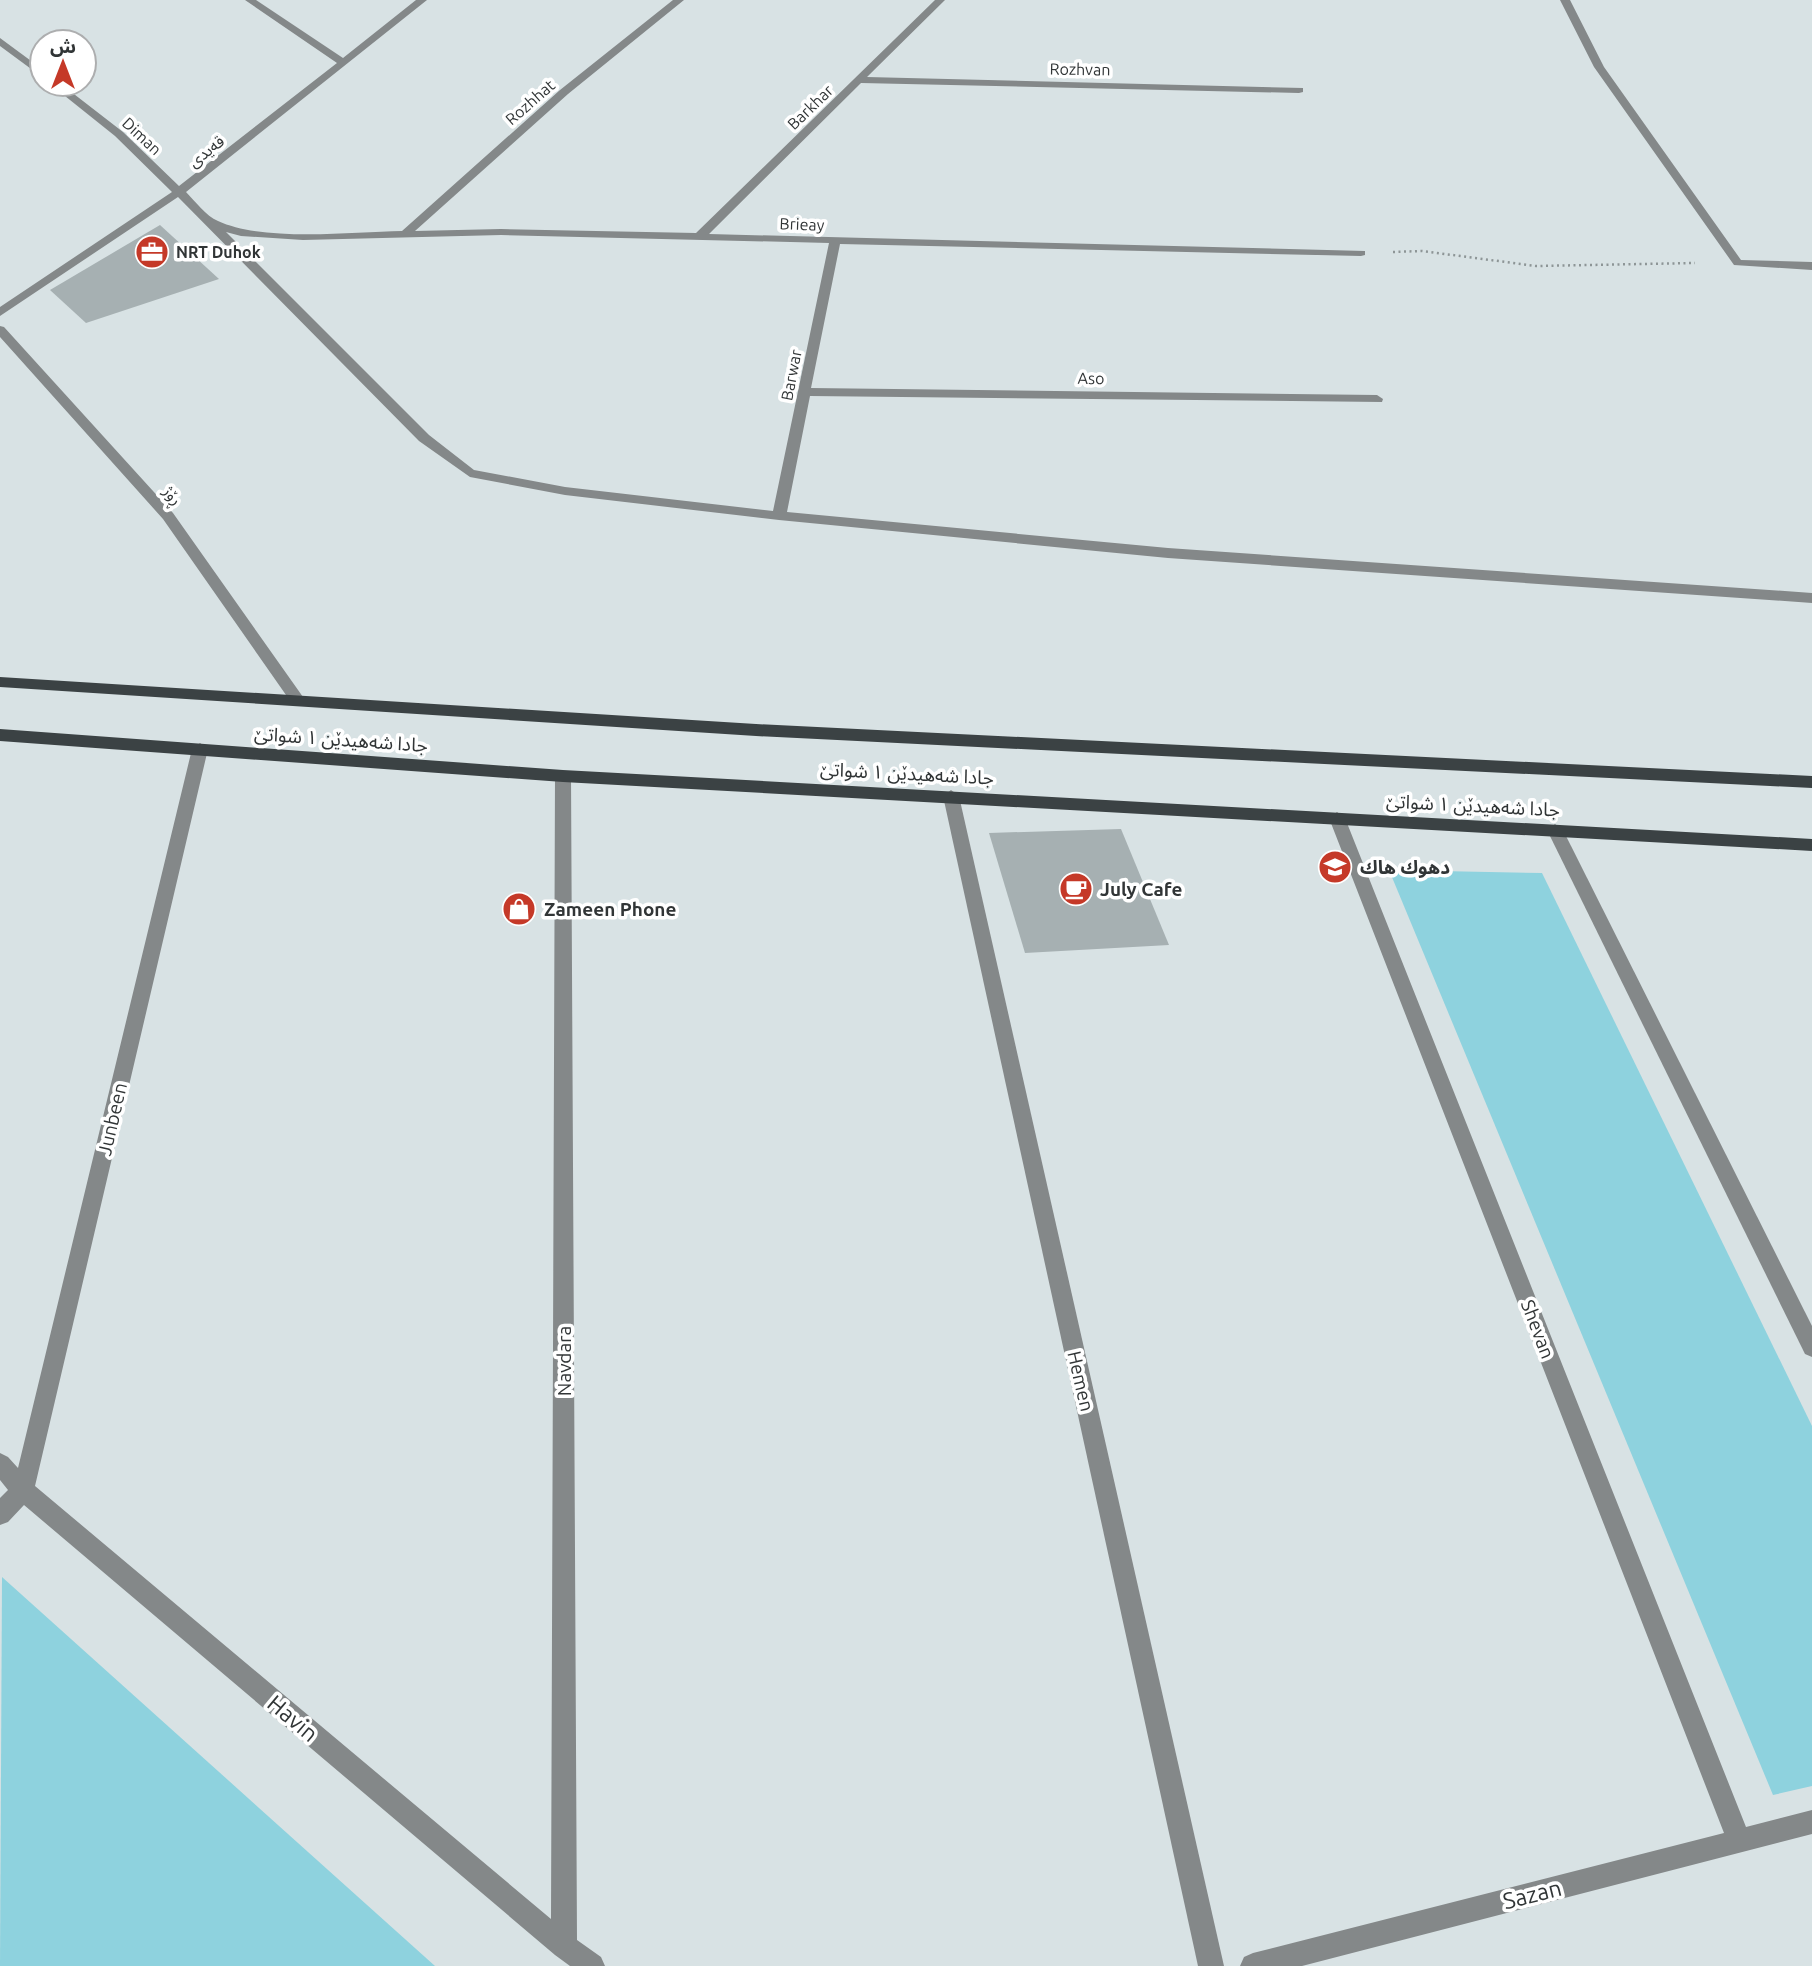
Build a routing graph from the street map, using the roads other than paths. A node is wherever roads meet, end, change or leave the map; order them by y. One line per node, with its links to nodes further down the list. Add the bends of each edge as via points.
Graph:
1 (250, 0): 8 (street)
2 (422, 0): 8 (street, قەیدی)
3 (679, 0): 15 (street, Rozhhat, via 564,92)
4 (940, 0): 9 (street, Barkhar)
5 (1565, 0): 19 (street, via 1600,67 1738,263)
6 (0, 41): 7 (street)
7 (28, 63)
8 (344, 63): 12 (street, قەیدی)
9 (860, 80): 10 (street, Rozhvan); 16 (street, Barkhar)
10 (1299, 90)
11 (73, 98): 12 (street, Diman, via 119,134)
12 (179, 192): 13 (street, Diman); 20 (street, قەیدی)
13 (211, 223): 14 (street, Diman); 24 (street, via 424,438 470,473 565,491)
14 (242, 233): 15 (street, Brieay, via 303,237)
15 (406, 233): 16 (street, Brieay)
16 (700, 236): 17 (street, Brieay)
17 (835, 241): 18 (street, Brieay); 22 (street, Barwar)
18 (1361, 253)
19 (1812, 266)
20 (0, 312)
21 (0, 330): 27 (street, ڕۆژ, via 169,516)
22 (805, 392): 23 (street, Aso); 24 (street, Barwar)
23 (1377, 399)
24 (779, 516): 25 (street, via 1168,553)
25 (1812, 598)
26 (0, 682): 27 (main road, جادا شەهیدێن ١ شواتێ)
27 (298, 701): 31 (main road, جادا شەهیدێن ١ شواتێ, via 756,730)
28 (0, 735): 29 (main road, جادا شەهیدێن ١ شواتێ)
29 (200, 749): 30 (main road, جادا شەهیدێن ١ شواتێ); 38 (street, Junbeen)
30 (563, 776): 32 (main road, جادا شەهیدێن ١ شواتێ); 42 (street, Navdara)
31 (1812, 782)
32 (951, 796): 33 (main road, جادا شەهیدێن ١ شواتێ); 44 (street, Hemen)
33 (1337, 818): 34 (main road, جادا شەهیدێن ١ شواتێ); 41 (street, Shevan)
34 (1555, 830): 35 (main road, جادا شەهیدێن ١ شواتێ); 36 (street)
35 (1812, 845)
36 (1812, 1347)
37 (0, 1464): 38 (street, Havin)
38 (23, 1490): 39 (street); 42 (street, Havin)
39 (0, 1514)
40 (1812, 1822): 41 (street, Sazan)
41 (1739, 1841): 45 (street, Sazan)
42 (564, 1946): 43 (street, Havin)
43 (592, 1966)
44 (1211, 1966)
45 (1253, 1966)

